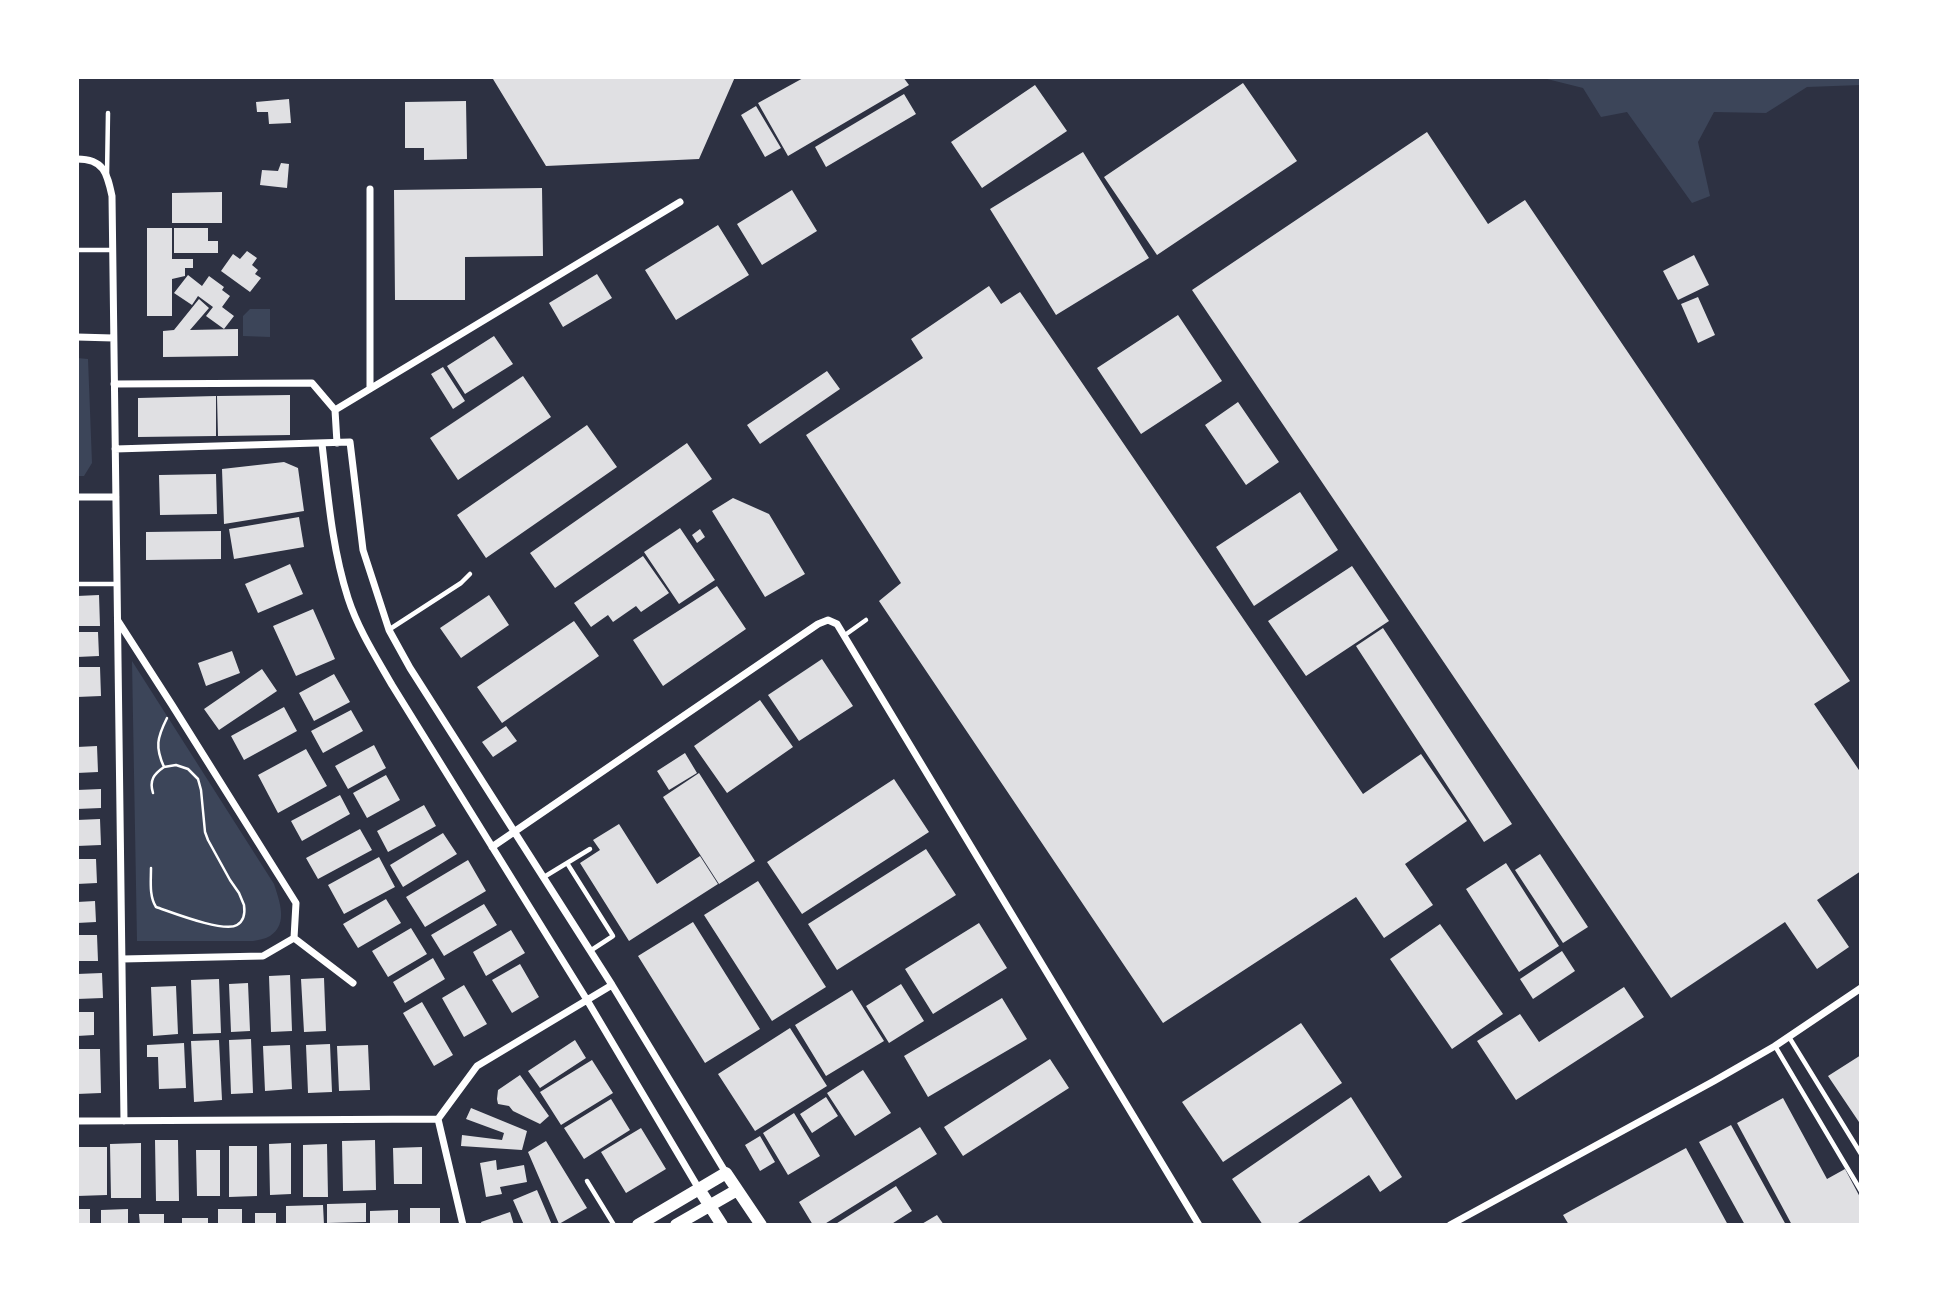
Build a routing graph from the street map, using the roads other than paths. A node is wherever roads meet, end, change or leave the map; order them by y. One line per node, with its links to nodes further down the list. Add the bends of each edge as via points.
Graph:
1 (107, 113): 3 (lane)
2 (77, 159): 3 (street, via 99,163)
3 (107, 176): 7 (street)
4 (370, 189): 11 (street)
5 (680, 202): 11 (street)
6 (77, 250): 7 (lane)
7 (112, 250): 9 (street)
8 (77, 337): 9 (street)
9 (113, 338): 10 (street)
10 (114, 384): 12 (street, via 312,383); 15 (street)
11 (370, 388): 12 (street)
12 (335, 410): 13 (street)
13 (337, 443): 14 (street); 23 (street, via 350,442 363,550)
14 (321, 444): 15 (street); 26 (street, via 335,553 349,601 392,685)
15 (115, 449): 17 (street)
16 (77, 497): 17 (street)
17 (116, 497): 20 (street)
18 (470, 574): 23 (lane)
19 (77, 584): 20 (lane)
20 (117, 584): 21 (street)
21 (117, 620): 30 (street, via 296,903); 32 (street)
22 (866, 621): 24 (lane)
23 (389, 630): 25 (street)
24 (845, 635): 25 (street, via 828,620 818,624); 55 (street)
25 (514, 831): 26 (street); 29 (street)
26 (492, 847): 36 (street)
27 (590, 849): 28 (lane)
28 (567, 863): 29 (lane); 31 (lane, via 613,936)
29 (544, 877): 31 (street)
30 (294, 939): 32 (street, via 263,956); 33 (street)
31 (590, 951): 34 (street)
32 (122, 959): 41 (street)
33 (353, 984)
34 (612, 985): 36 (street); 43 (street)
35 (1861, 988): 37 (street)
36 (587, 1000): 39 (street, via 477,1066); 45 (street)
37 (1788, 1037): 38 (street); 42 (lane)
38 (1775, 1046): 47 (lane); 56 (street)
39 (438, 1119): 41 (street); 49 (street)
40 (77, 1121): 41 (street)
41 (124, 1121)
42 (1861, 1154)
43 (726, 1173): 45 (main road); 46 (main road)
44 (587, 1181): 50 (lane)
45 (699, 1189): 48 (main road); 51 (main road)
46 (737, 1190): 48 (main road); 54 (main road)
47 (1861, 1191)
48 (710, 1206): 52 (main road); 53 (main road)
49 (463, 1225)
50 (614, 1225)
51 (638, 1225)
52 (676, 1225)
53 (722, 1225)
54 (761, 1225)
55 (1199, 1225)
56 (1450, 1225)

